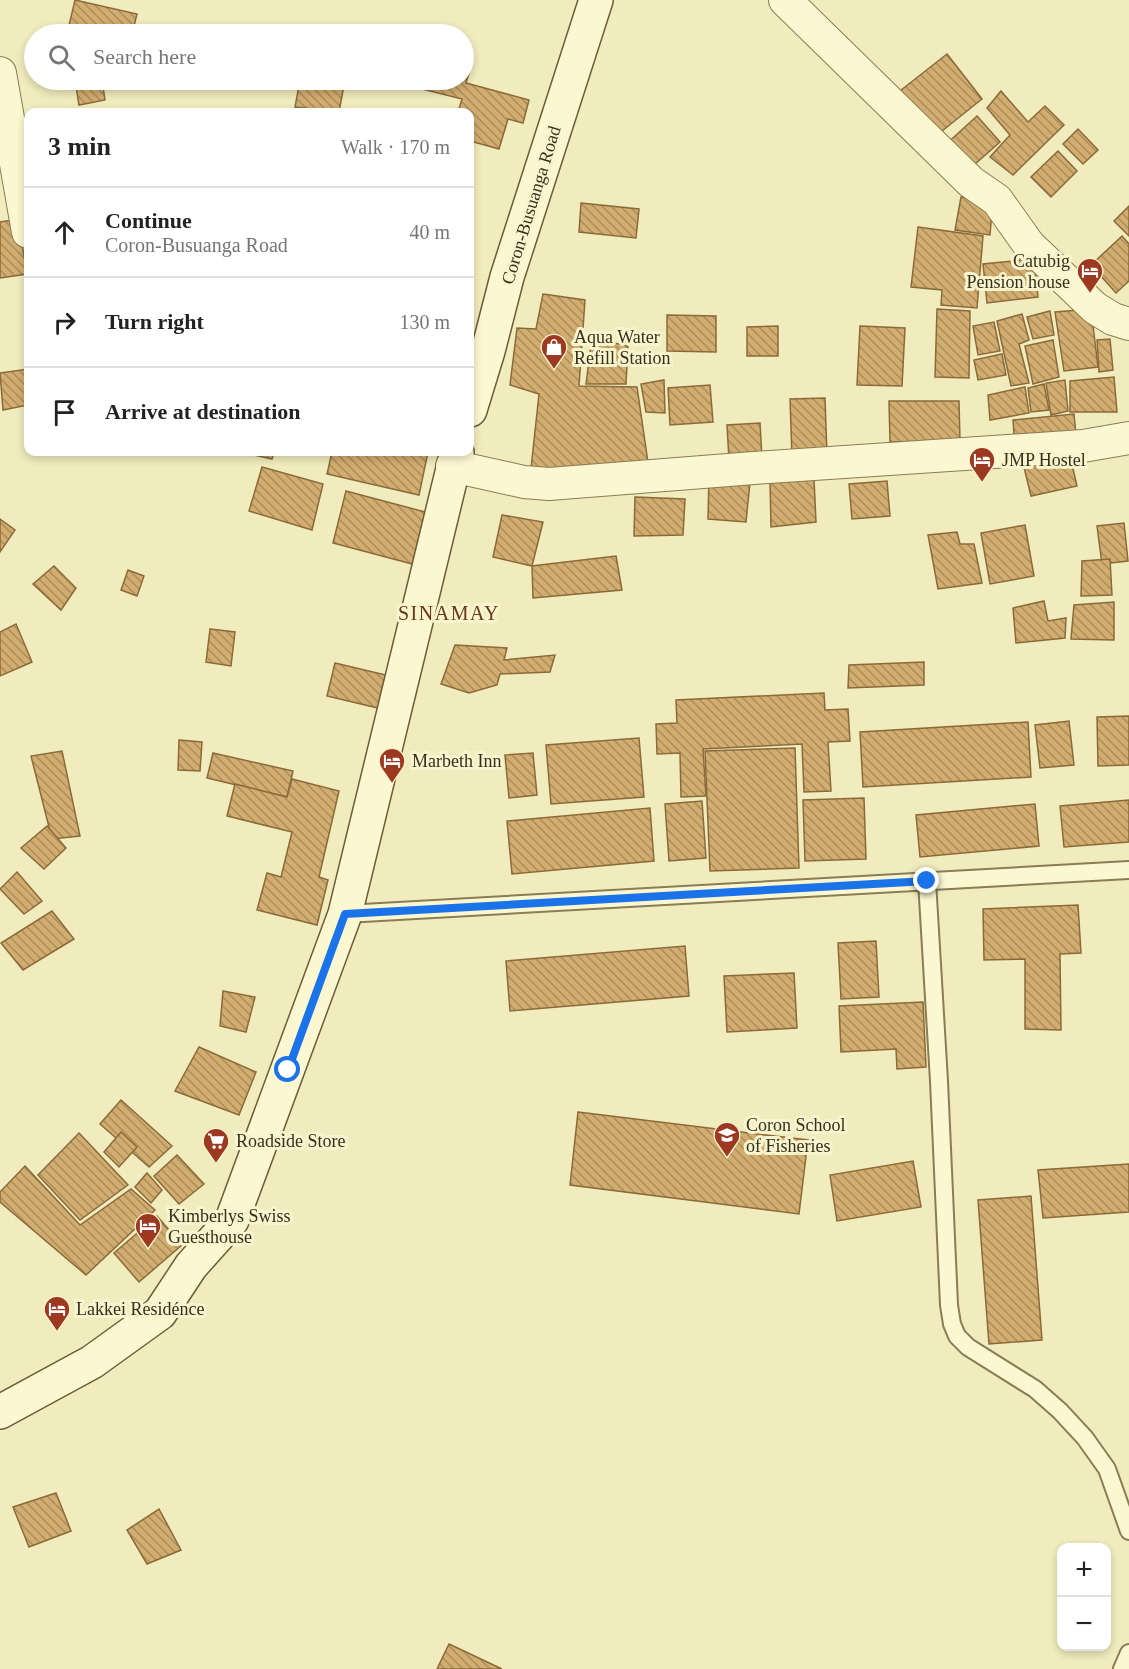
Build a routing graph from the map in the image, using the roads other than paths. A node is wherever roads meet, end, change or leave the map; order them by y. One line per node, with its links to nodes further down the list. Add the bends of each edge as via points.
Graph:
1 (596, 0): 6 (main road, Coron-Busuanga Road, via 507,277)
2 (785, 0): 5 (street, via 971,182 997,200 1029,245 1095,308)
3 (0, 73): 4 (street)
4 (24, 209)
5 (1129, 324)
6 (479, 349): 7 (main road, Coron-Busuanga Road)
7 (474, 383)
8 (1129, 438): 9 (street, via 1083,446 549,484 524,482)
9 (454, 459): 12 (main road)
10 (1129, 870): 11 (lane)
11 (927, 881): 12 (lane); 14 (lane, via 952,1324 968,1347 1035,1389 1085,1438 1107,1469)
12 (345, 914): 13 (main road, via 232,1220 191,1266 160,1314 92,1362)
13 (0, 1412)
14 (1129, 1531)
15 (1129, 1653): 16 (lane)
16 (1122, 1669)

